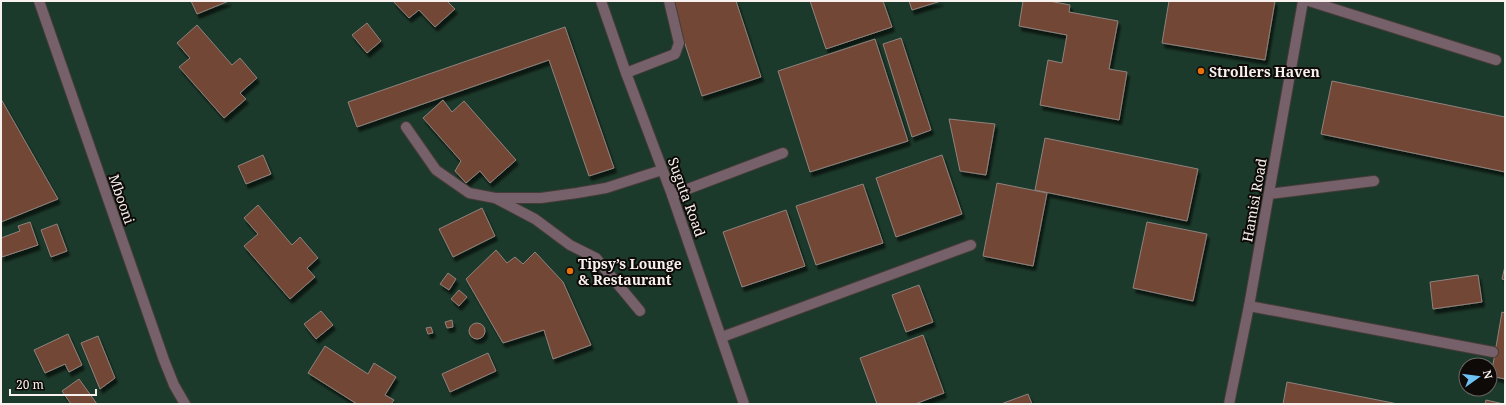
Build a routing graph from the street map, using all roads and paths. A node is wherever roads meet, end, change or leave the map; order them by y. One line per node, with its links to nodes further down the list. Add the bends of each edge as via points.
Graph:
1 (38, 1): 20 (street, Mbooni, via 164,360)
2 (601, 1): 7 (street, Suguta Road)
3 (669, 1): 7 (street, via 679,44 675,54)
4 (1303, 1): 13 (street, Hamisi Road)
5 (1308, 1): 6 (street)
6 (1496, 60)
7 (626, 73): 10 (street, Suguta Road)
8 (406, 127): 14 (street, via 436,170 469,193)
9 (783, 153): 12 (street)
10 (662, 170): 12 (street, Suguta Road); 14 (street, via 606,188 577,193 541,198)
11 (1374, 181): 13 (street)
12 (672, 194): 18 (street, Suguta Road)
13 (1269, 194): 16 (street, Hamisi Road)
14 (495, 198): 17 (street, via 535,219 570,245 596,258)
15 (971, 245): 18 (street)
16 (1249, 306): 19 (street); 22 (street, Hamisi Road)
17 (640, 311)
18 (722, 337): 21 (street, Suguta Road)
19 (1493, 352)
20 (183, 403)
21 (744, 404)
22 (1229, 404)

